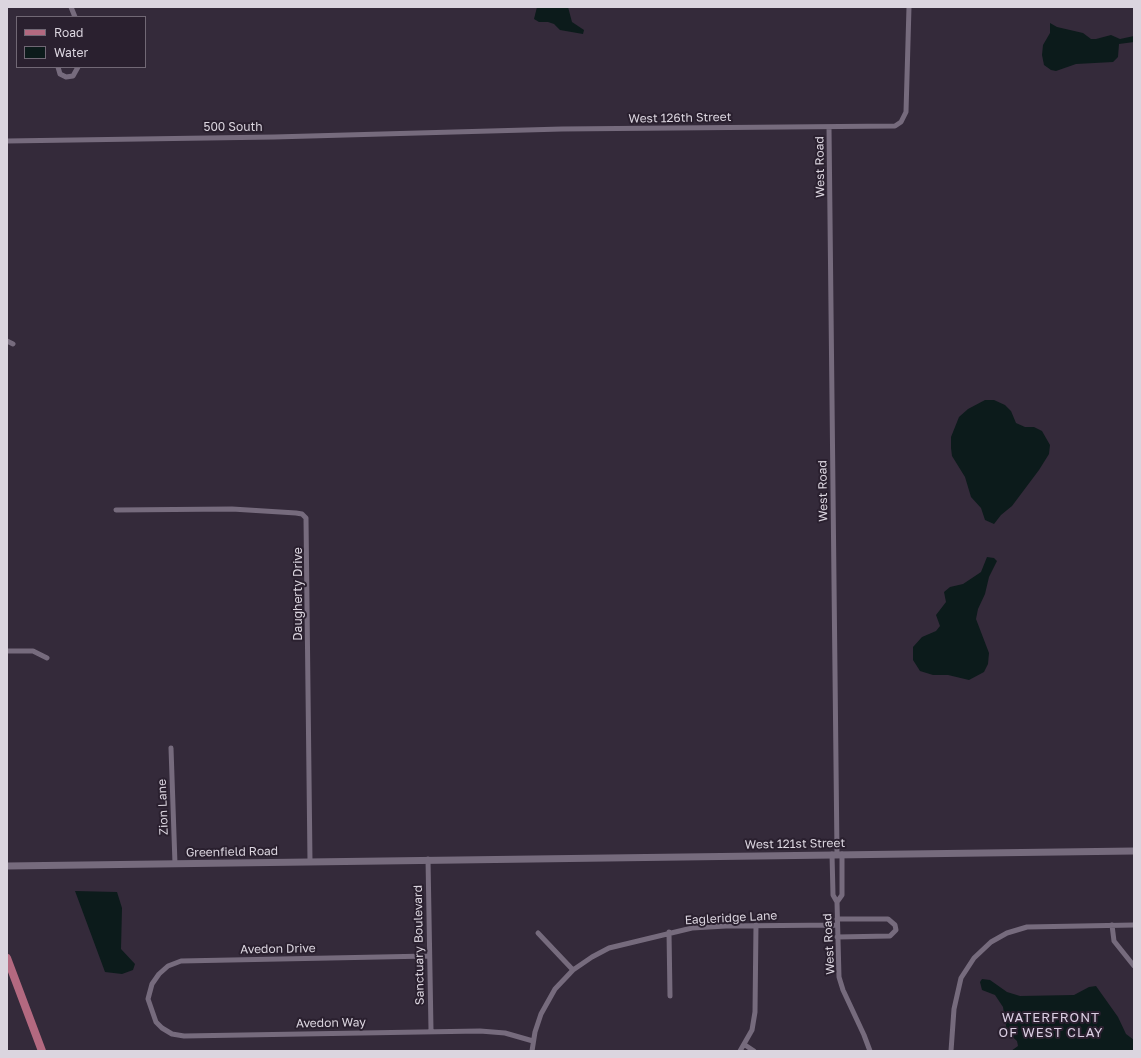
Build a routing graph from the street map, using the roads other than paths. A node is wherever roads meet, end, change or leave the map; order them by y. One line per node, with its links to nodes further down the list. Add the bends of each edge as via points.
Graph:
1 (909, 7): 4 (street, West 126th Street, via 906,112 901,122 887,128)
2 (58, 68): 3 (street, via 60,74 66,77 73,76)
3 (77, 68)
4 (829, 128): 5 (street, West 126th Street, via 562,129); 14 (street, West Road)
5 (458, 133): 6 (street, 500 South)
6 (7, 141)
7 (7, 341): 8 (street)
8 (13, 344)
9 (116, 510): 17 (street, Daugherty Drive, via 232,509 296,513 306,518)
10 (7, 651): 11 (street, via 33,651)
11 (47, 658)
12 (171, 748): 18 (street, Zion Lane)
13 (1134, 851): 14 (street, West 121st Street)
14 (837, 854): 16 (street, West 121st Street); 20 (street, West Road, via 832,895); 20 (street, West Road, via 842,895)
15 (428, 859): 16 (street, Greenfield Road); 17 (street, Greenfield Road); 29 (street, Sanctuary Boulevard)
16 (457, 859)
17 (310, 862): 18 (street, Greenfield Road)
18 (175, 864): 19 (street, Greenfield Road)
19 (7, 866)
20 (837, 902): 21 (street, West Road)
21 (837, 919): 23 (street, West Road); 28 (street, via 888,919 895,925 896,930 890,936)
22 (756, 925): 23 (street, Eagleridge Lane); 26 (street, Eagleridge Lane, via 692,928); 37 (street, via 755,1012 752,1030)
23 (837, 925): 28 (street, West Road)
24 (1112, 925): 25 (street); 31 (street, via 1114,941); 43 (street, via 1027,927 1007,933 991,942 974,958 961,978 954,1009)
25 (1134, 925)
26 (669, 932): 32 (street, Eagleridge Lane, via 609,948 592,956); 33 (street)
27 (538, 933): 32 (street)
28 (837, 937): 42 (street, West Road, via 843,990)
29 (429, 956): 34 (street, Avedon Drive, via 181,961 168,966 159,974 152,984); 35 (street, Sanctuary Boulevard)
30 (7, 958): 38 (main road)
31 (1134, 966)
32 (573, 970): 36 (street, Eagleridge Lane, via 547,1002)
33 (670, 996)
34 (148, 999): 35 (street, Avedon Way, via 156,1022 172,1034 184,1036)
35 (431, 1030): 36 (street, Avedon Way, via 494,1031)
36 (533, 1041): 39 (street, Eagleridge Lane)
37 (745, 1045): 40 (street); 41 (street)
38 (42, 1051)
39 (532, 1051)
40 (740, 1051)
41 (754, 1051)
42 (870, 1051)
43 (951, 1051)

